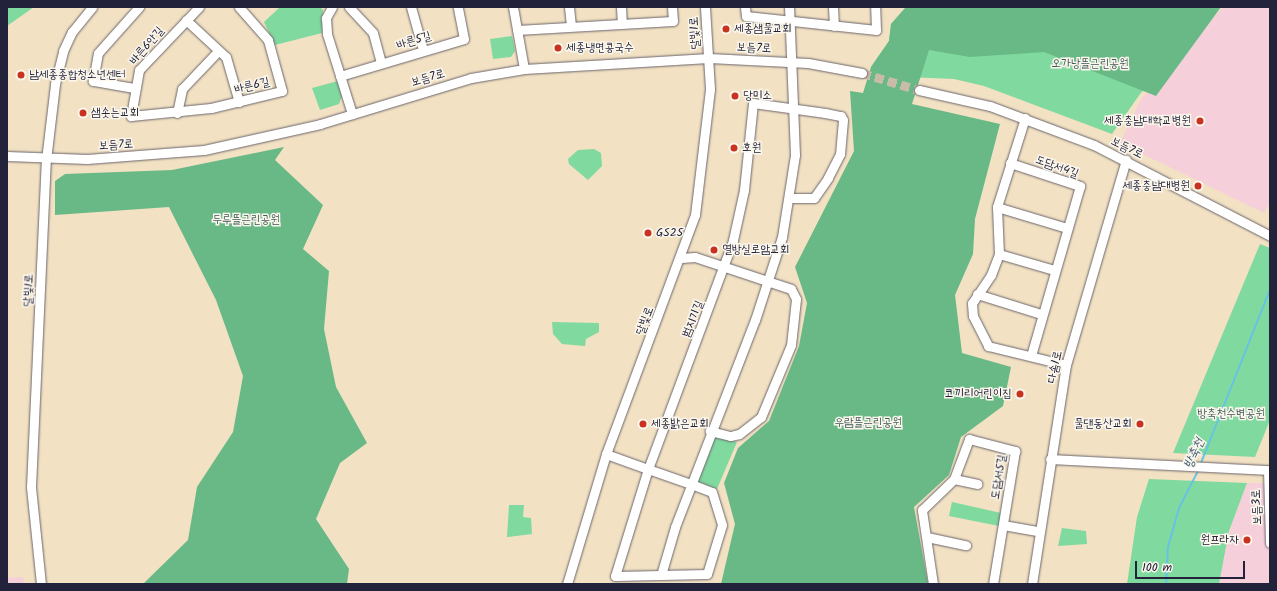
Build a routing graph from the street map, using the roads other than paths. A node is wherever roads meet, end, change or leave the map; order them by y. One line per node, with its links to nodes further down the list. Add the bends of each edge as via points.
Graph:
1 (92, 7): 41 (street, 달빛1로, via 72,32 63,51 55,84)
2 (139, 7): 32 (street, via 101,49 93,76 93,81)
3 (199, 7): 18 (street, 바른6안길)
4 (239, 7): 34 (street, 바른6길, via 268,40 282,91)
5 (332, 7): 31 (street, via 325,26)
6 (349, 7): 28 (street, via 373,33)
7 (411, 7): 24 (street)
8 (458, 7): 24 (street, 바른5길, via 464,39)
9 (513, 7): 23 (street)
10 (570, 7): 21 (street)
11 (620, 7): 20 (street)
12 (672, 7): 20 (street, via 673,21)
13 (705, 7): 26 (street, 달빛1로)
14 (745, 7): 19 (street, via 746,16)
15 (788, 7): 19 (street)
16 (833, 7): 22 (street)
17 (875, 7): 22 (street, via 876,30)
18 (186, 20): 25 (street); 32 (street, 바른6안길, via 139,70)
19 (789, 20): 22 (street); 27 (street)
20 (622, 24): 21 (street)
21 (571, 26): 23 (street)
22 (834, 26)
23 (517, 30): 29 (street)
24 (423, 50): 28 (street, 바른5길)
25 (218, 51): 34 (street, via 226,58); 36 (street, via 182,89)
26 (709, 58): 27 (street, 보듬7로); 29 (street, 보듬7로); 49 (street, 달빛로, via 708,129 701,180)
27 (792, 62): 30 (street, 보듬7로); 35 (street)
28 (381, 63): 31 (street, 바른5길)
29 (524, 69): 37 (street, 보듬7로, via 456,82)
30 (862, 73)
31 (340, 76): 37 (street)
32 (134, 88): 38 (street, 바른6안길)
33 (919, 90): 39 (street, 보듬7로)
34 (239, 102): 36 (street, 바른6길)
35 (795, 108): 44 (street); 44 (street, 범지기길, via 841,116 842,140 837,161 814,198); 50 (street, 범지기길, via 754,103 744,190)
36 (177, 113): 38 (street, 바른6길)
37 (352, 114): 41 (street, 보듬7로, via 268,138 204,150)
38 (131, 116)
39 (1025, 118): 42 (street, 보듬7로); 43 (street)
40 (7, 156): 41 (street, 보듬7로)
41 (46, 160): 71 (street, 달빛1로, via 31,487)
42 (1126, 160): 47 (street, 보듬7로); 56 (street, 다솜1로)
43 (1010, 163): 45 (street); 46 (street, 도담서4길, via 1080,186)
44 (790, 198): 52 (street)
45 (997, 207): 46 (street); 48 (street)
46 (1067, 228): 51 (street, 도담서4길)
47 (1270, 236)
48 (999, 254): 51 (street); 53 (street, via 991,275)
49 (681, 258): 50 (street, via 696,257); 58 (street, 달빛로)
50 (725, 267): 52 (street); 60 (street, 범지기길)
51 (1054, 270): 54 (street, 도담서4길)
52 (769, 282): 57 (street); 57 (street, via 791,289 798,307 791,345 780,373 761,417 740,434 730,436)
53 (977, 294): 54 (street); 55 (street, via 972,303 973,316 988,346)
54 (1041, 314): 55 (street, 도담서4길)
55 (1031, 356): 56 (street)
56 (1066, 365): 59 (street, 다솜1로)
57 (710, 431): 63 (street)
58 (606, 454): 60 (street); 72 (street, 달빛로)
59 (1050, 460): 61 (street); 66 (street, 다솜1로)
60 (648, 469): 63 (street); 70 (street, 범지기길, via 615,576)
61 (1269, 470): 68 (street, 보듬3로)
62 (954, 479): 64 (street, 도담서5길); 65 (street, 도담서5길, via 969,439 1015,450); 67 (street, 도담서5길, via 922,510)
63 (691, 484): 70 (street); 70 (street, via 712,492 722,525 707,574)
64 (977, 484)
65 (1003, 525): 66 (street); 74 (street, 도담서5길)
66 (1038, 531): 75 (street, 다솜1로)
67 (927, 537): 69 (street); 73 (street, 도담서5길)
68 (1270, 543)
69 (966, 545)
70 (661, 575)
71 (40, 584)
72 (567, 584)
73 (933, 584)
74 (993, 584)
75 (1032, 584)

